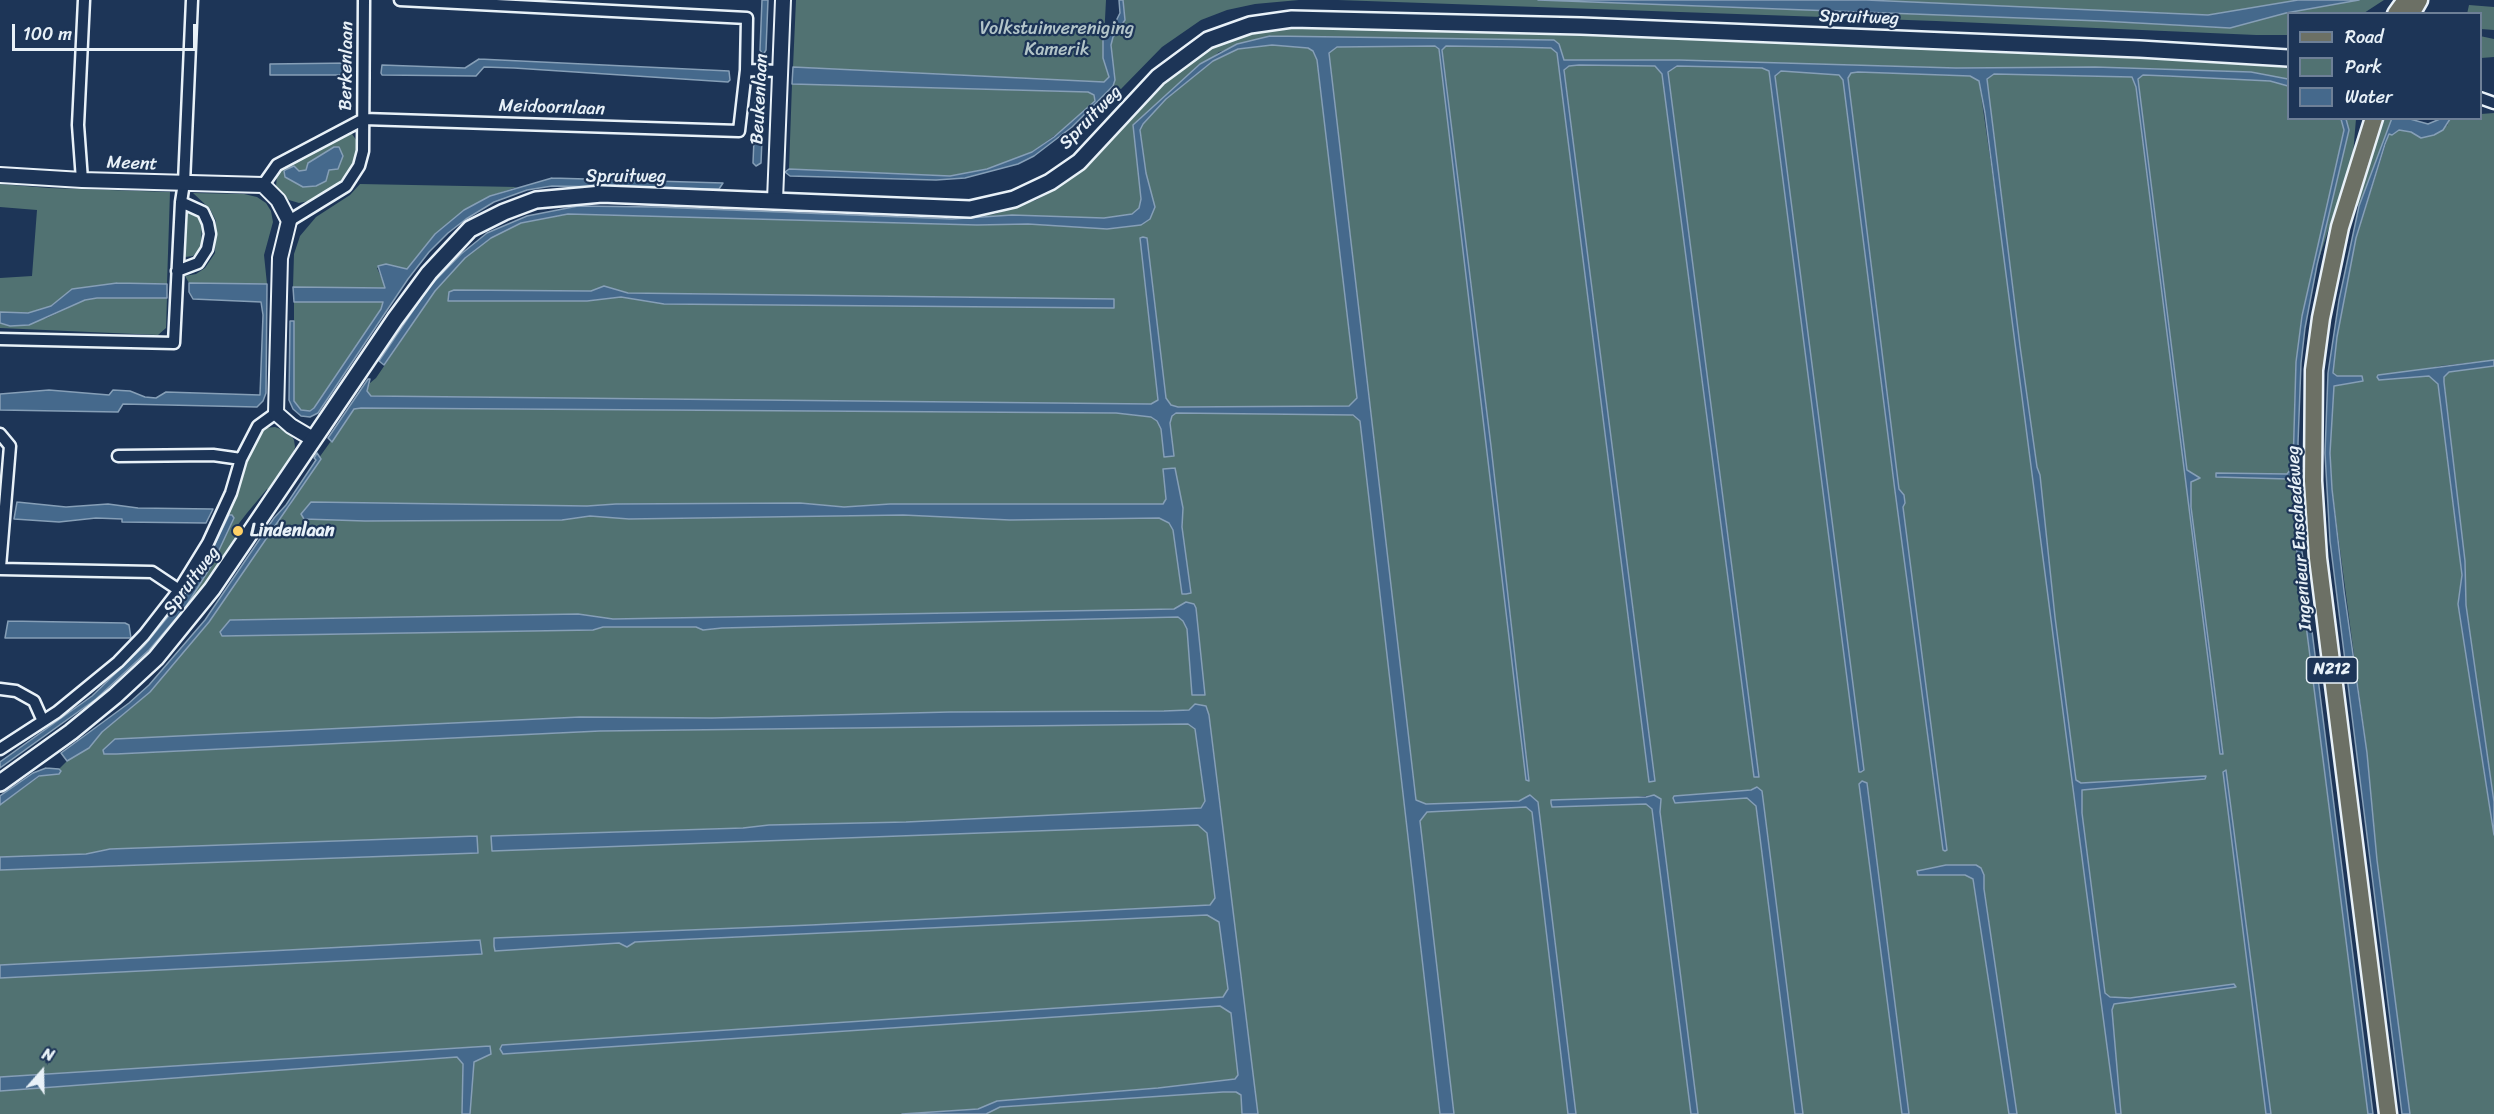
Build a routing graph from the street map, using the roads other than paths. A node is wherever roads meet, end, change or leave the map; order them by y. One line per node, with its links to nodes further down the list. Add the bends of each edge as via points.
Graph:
1 (84, 0): 14 (street, via 78,125)
2 (192, 0): 15 (street)
3 (364, 0): 9 (street, Berkenlaan)
4 (400, 0): 7 (street, via 747,18)
5 (783, 0): 8 (street, Beukenlaan)
6 (2287, 57): 17 (main road, Spruitweg, via 1593,27 1292,19 1250,25 1208,40 1158,77 1079,162 1014,200 970,209)
7 (746, 70): 8 (street); 9 (street, Meidoornlaan, via 739,131)
8 (781, 72): 17 (street, Beukenlaan)
9 (364, 119): 16 (street, Berkenlaan, via 277,165); 19 (street, via 363,151 353,177 346,186)
10 (2361, 120): 12 (main road, Ingenieur Enschedéweg / N212)
11 (2373, 120): 12 (main road, Ingenieur Enschedéweg / N212)
12 (2365, 142): 33 (main road, Ingenieur Enschedéweg / N212, via 2340,227 2321,318 2314,370 2313,481 2318,558)
13 (0, 175): 14 (street, Meent)
14 (82, 180): 15 (street, Meent)
15 (184, 183): 16 (street, Meent); 18 (street)
16 (263, 184): 19 (street, via 278,200)
17 (775, 200): 24 (main road, Spruitweg, via 602,194 536,200 470,229 429,273)
18 (181, 202): 20 (street); 20 (street, via 203,212 210,234 198,263)
19 (289, 221): 22 (street, via 280,258)
20 (177, 271): 21 (street, via 174,343)
21 (0, 339)
22 (276, 413): 24 (street); 26 (street, via 258,426)
23 (0, 434): 27 (street, via 10,446)
24 (313, 439): 32 (main road, Spruitweg, via 212,588 156,658 71,732)
25 (118, 456): 26 (street, via 213,455)
26 (241, 459): 28 (street, via 222,513)
27 (0, 562): 28 (street, via 152,572)
28 (180, 590): 30 (street, via 118,662 57,712)
29 (0, 689): 30 (street, via 16,691 34,701)
30 (42, 719): 31 (street)
31 (0, 749)
32 (0, 783)
33 (2388, 1114)

